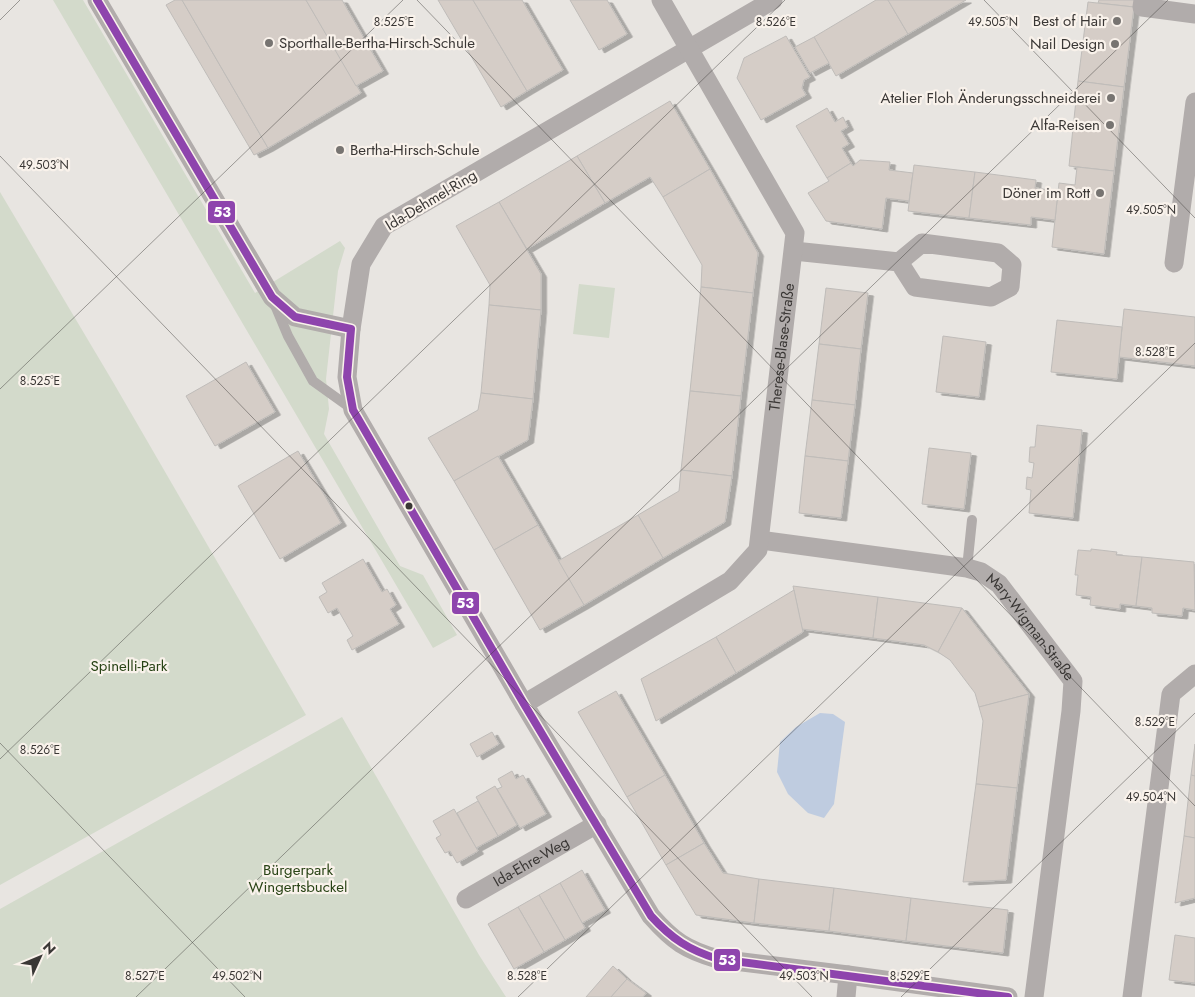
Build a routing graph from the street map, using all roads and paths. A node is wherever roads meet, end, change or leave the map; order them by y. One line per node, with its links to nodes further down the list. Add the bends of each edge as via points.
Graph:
1 (97, 0): 11 (street)
2 (661, 0): 6 (street, Therese-Blase-Straße)
3 (773, 0): 6 (street, Ida-Dehmel-Ring)
4 (1143, 0): 5 (street, via 1142,7)
5 (1194, 9)
6 (690, 49): 8 (street, Therese-Blase-Straße, via 795,233); 12 (street, Ida-Dehmel-Ring, via 384,226 361,264)
7 (1195, 102): 10 (street)
8 (794, 250): 9 (street); 15 (street, Therese-Blase-Straße)
9 (899, 262): 9 (street, via 916,287 991,297 1010,287 1012,265 998,253 922,243)
10 (1174, 263)
11 (272, 297): 12 (street, via 295,317); 13 (lane, via 288,336 313,381)
12 (351, 329): 13 (street, Ida-Dehmel-Ring, via 347,377)
13 (353, 410): 18 (street, Ida-Dehmel-Ring)
14 (972, 520): 16 (lane)
15 (760, 540): 16 (street, Mary-Wigman-Straße); 18 (street, Therese-Blase-Straße, via 758,550 730,581)
16 (967, 568): 24 (street, Mary-Wigman-Straße, via 982,572 999,584 1073,681)
17 (1195, 674): 25 (street, via 1170,694)
18 (524, 704): 19 (street, Ida-Dehmel-Ring)
19 (597, 824): 20 (street, Ida-Ehre-Weg); 21 (street, Ida-Dehmel-Ring, via 651,916 681,945 718,959)
20 (466, 899)
21 (848, 975): 22 (street); 23 (street, Ida-Dehmel-Ring)
22 (846, 997)
23 (1008, 997)
24 (1034, 997)
25 (1132, 997)

